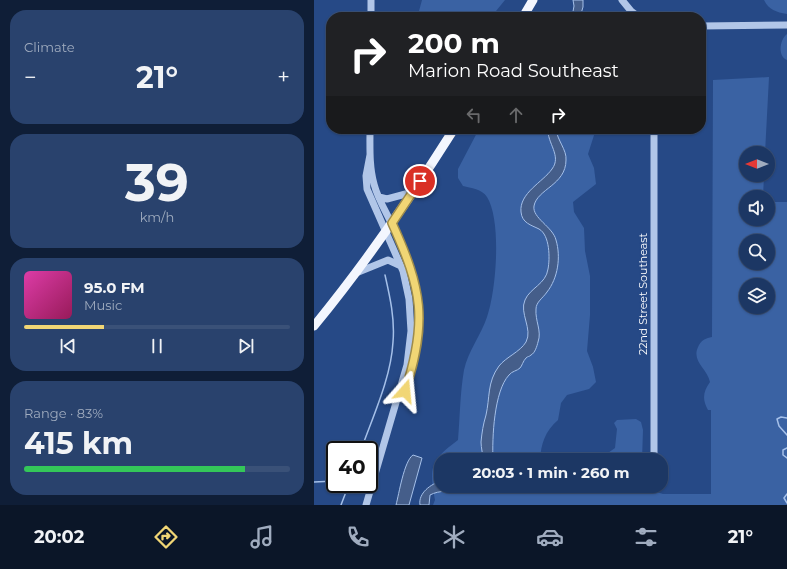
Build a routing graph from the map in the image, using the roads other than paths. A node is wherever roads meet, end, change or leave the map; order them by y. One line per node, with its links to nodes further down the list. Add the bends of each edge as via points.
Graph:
1 (371, 0): 4 (street)
2 (533, 0): 5 (main road)
3 (622, 0): 6 (street)
4 (371, 12)
5 (526, 12)
6 (632, 12)
7 (787, 25): 8 (street)
8 (706, 26)
9 (370, 134): 12 (street)
10 (451, 134): 13 (main road)
11 (654, 134): 21 (street, 22nd Street Southeast)
12 (370, 155): 14 (street, via 372,178); 16 (street, via 366,169 367,189)
13 (413, 192): 14 (street, via 387,199); 15 (main road)
14 (379, 197): 15 (street)
15 (392, 223): 16 (main road); 20 (street, via 414,278 419,331 411,372)
16 (385, 232): 17 (street); 18 (main road)
17 (401, 266): 18 (street, via 388,260); 20 (street, via 409,298 410,346)
18 (356, 273): 19 (main road)
19 (314, 326)
20 (385, 445): 22 (street)
21 (654, 453)
22 (366, 505)

